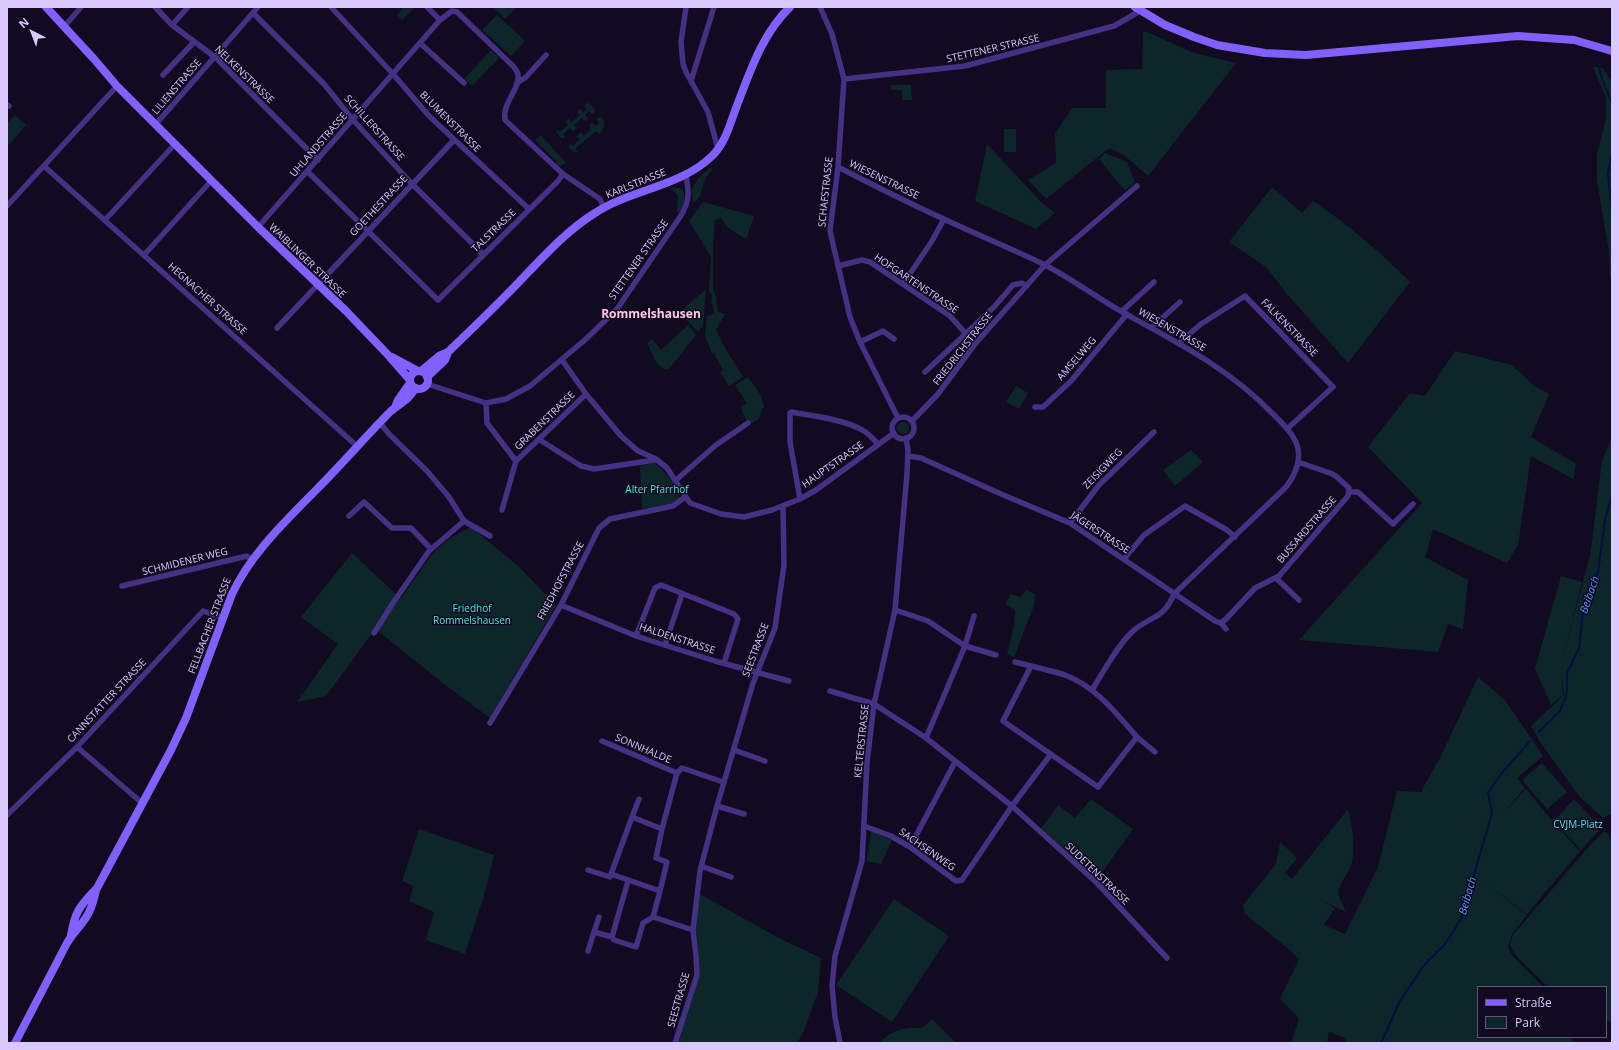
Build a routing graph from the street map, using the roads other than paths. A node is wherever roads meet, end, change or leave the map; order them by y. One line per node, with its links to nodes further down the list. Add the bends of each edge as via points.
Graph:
1 (46, 7): 16 (main road, WAIBLINGER STRASSE)
2 (81, 7): 16 (street)
3 (155, 7): 15 (street, NELKENSTRASSE)
4 (188, 7): 15 (street)
5 (258, 7): 13 (street, LILIENSTRASSE)
6 (331, 7): 22 (street, BLUMENSTRASSE)
7 (427, 7): 14 (street)
8 (686, 7): 25 (street, via 681,42 683,64)
9 (714, 7): 25 (street)
10 (790, 7): 33 (main road, KARLSTRASSE, via 763,42 728,131)
11 (820, 7): 24 (street, SCHAFSTRASSE, via 832,34)
12 (1138, 9): 19 (main road, via 1165,26 1217,45 1265,53 1306,55 1518,36 1586,43); 24 (street, STETTENER STRASSE, via 1114,26 965,66)
13 (253, 13): 21 (street, LILIENSTRASSE); 29 (street, SCHILLERSTRASSE, via 324,84)
14 (440, 20): 18 (street, UHLANDSTRASSE); 26 (street, via 452,11 457,12 514,67 519,76)
15 (172, 25): 17 (street, NELKENSTRASSE)
16 (64, 27): 28 (main road, WAIBLINGER STRASSE)
17 (194, 42): 21 (street, NELKENSTRASSE); 23 (street)
18 (420, 43): 22 (street, UHLANDSTRASSE); 27 (street)
19 (1612, 51)
20 (546, 55): 26 (street)
21 (215, 57): 30 (street, LILIENSTRASSE); 34 (street, NELKENSTRASSE)
22 (393, 74): 29 (street, UHLANDSTRASSE); 31 (street, BLUMENSTRASSE, via 429,116)
23 (163, 75)
24 (844, 79): 36 (street, SCHAFSTRASSE)
25 (691, 81): 33 (street, via 708,112)
26 (517, 83): 38 (street, via 505,108 505,120)
27 (464, 84)
28 (116, 86): 30 (main road, WAIBLINGER STRASSE); 35 (street)
29 (353, 120): 34 (street, UHLANDSTRASSE); 41 (street, SCHILLERSTRASSE)
30 (156, 124): 32 (main road, WAIBLINGER STRASSE)
31 (454, 140): 41 (street, GOETHESTRASSE); 45 (street, BLUMENSTRASSE)
32 (175, 144): 40 (main road, WAIBLINGER STRASSE); 46 (street)
33 (718, 149): 39 (main road, KARLSTRASSE, via 698,168)
34 (318, 160): 37 (street, UHLANDSTRASSE)
35 (44, 166): 43 (street); 46 (street, HEGNACHER STRASSE)
36 (838, 167): 47 (street, WIESENSTRASSE); 53 (street, SCHAFSTRASSE, via 830,231)
37 (308, 172): 48 (street, UHLANDSTRASSE); 49 (street)
38 (562, 174): 44 (street, via 600,199); 45 (street, TALSTRASSE)
39 (686, 175): 44 (main road, KARLSTRASSE); 68 (street, STETTENER STRASSE, via 689,192 687,204 670,234 616,309)
40 (211, 181): 48 (main road, WAIBLINGER STRASSE); 51 (street)
41 (412, 184): 49 (street, GOETHESTRASSE); 50 (street, SCHILLERSTRASSE)
42 (1137, 186): 52 (street, FRIEDRICHSTRASSE)
43 (7, 206)
44 (604, 208): 70 (main road, KARLSTRASSE, via 577,225 557,243 448,352 445,360)
45 (529, 209): 50 (street, TALSTRASSE)
46 (105, 220): 51 (street, HEGNACHER STRASSE)
47 (944, 220): 52 (street, WIESENSTRASSE); 56 (street)
48 (258, 227): 55 (main road, WAIBLINGER STRASSE)
49 (368, 232): 50 (street, TALSTRASSE, via 438,300); 55 (street, GOETHESTRASSE)
50 (483, 254)
51 (144, 255): 85 (street, HEGNACHER STRASSE)
52 (1044, 265): 57 (street, FRIEDRICHSTRASSE); 59 (street, WIESENSTRASSE)
53 (838, 266): 56 (street, HOFGARTENSTRASSE, via 862,260 870,262); 64 (street, SCHAFSTRASSE, via 850,317)
54 (1154, 282): 59 (street, AMSELWEG)
55 (318, 284): 60 (street, GOETHESTRASSE); 67 (main road, WAIBLINGER STRASSE)
56 (903, 284): 62 (street, HOFGARTENSTRASSE, via 950,316)
57 (1027, 286): 62 (street, FRIEDRICHSTRASSE, via 1022,283 1013,285); 66 (street, FRIEDRICHSTRASSE)
58 (1180, 302): 61 (street)
59 (1124, 313): 61 (street, WIESENSTRASSE); 74 (street, AMSELWEG, via 1072,381 1043,407)
60 (277, 328)
61 (1151, 328): 65 (street, WIESENSTRASSE)
62 (966, 332): 66 (street, HOFGARTENSTRASSE); 69 (street, FRIEDRICHSTRASSE)
63 (894, 339): 64 (street, via 883,331)
64 (860, 342): 75 (street, SCHAFSTRASSE)
65 (1179, 343): 79 (street, WIESENSTRASSE, via 1243,385); 79 (street, FALKENSTRASSE, via 1201,324 1245,296 1333,387)
66 (975, 344): 76 (street, FRIEDRICHSTRASSE, via 938,394)
67 (390, 356): 70 (main road, WAIBLINGER STRASSE); 71 (main road, WAIBLINGER STRASSE)
68 (562, 360): 72 (street, HAUPTSTRASSE); 73 (street, WAIBLINGER STRASSE, via 530,386 506,399)
69 (926, 372)
70 (423, 376): 71 (main road, KARLSTRASSE, via 412,374); 71 (main road, via 424,387); 73 (street, WAIBLINGER STRASSE)
71 (412, 384): 77 (main road, FELLBACHER STRASSE)
72 (586, 394): 83 (street, GRABENSTRASSE); 87 (street, HAUPTSTRASSE, via 629,444)
73 (486, 403): 88 (street, via 487,423)
74 (1035, 406)
75 (898, 418): 76 (street, via 904,417); 81 (street, via 893,424)
76 (912, 421): 82 (street, via 913,432)
77 (380, 422): 85 (main road, FELLBACHER STRASSE); 98 (street, via 427,471 449,497)
78 (748, 423): 90 (street, via 716,445)
79 (1287, 429): 89 (street, WIESENSTRASSE, via 1297,446)
80 (1154, 432): 99 (street, ZEISIGWEG, via 1099,485)
81 (894, 433): 82 (street, via 898,438); 84 (street, HAUPTSTRASSE)
82 (906, 438): 86 (street, KELTERSTRASSE)
83 (540, 440): 87 (street, via 581,466 594,469); 88 (street, GRABENSTRASSE)
84 (878, 444): 93 (street, HAUPTSTRASSE); 93 (street, via 865,432 839,421 790,413 790,442)
85 (358, 447): 104 (main road, FELLBACHER STRASSE)
86 (908, 456): 99 (street, JÄGERSTRASSE, via 922,458); 111 (street, KELTERSTRASSE)
87 (656, 460): 90 (street, HAUPTSTRASSE)
88 (516, 461): 96 (street)
89 (1298, 462): 91 (street, BUSSARDSTRASSE, via 1336,476 1346,484); 101 (street, WIESENSTRASSE, via 1293,478 1286,487)
90 (676, 480): 92 (street, HAUPTSTRASSE)
91 (1349, 492): 94 (street, BUSSARDSTRASSE, via 1358,492 1393,524); 105 (street, BUSSARDSTRASSE, via 1345,501)
92 (685, 497): 95 (street, HAUPTSTRASSE, via 699,507 721,514 744,517); 110 (street, FRIEDHOFSTRASSE, via 673,506 610,519 599,528)
93 (800, 499): 95 (street, HAUPTSTRASSE)
94 (1413, 504)
95 (783, 506): 124 (street, SEESTRASSE, via 784,565 776,628)
96 (502, 510)
97 (349, 516): 102 (street, via 364,502 392,528 411,528)
98 (464, 521): 100 (street); 102 (street)
99 (1070, 523): 103 (street, JÄGERSTRASSE)
100 (490, 536)
101 (1235, 537): 103 (street, via 1185,506 1144,534); 108 (street, WIESENSTRASSE)
102 (431, 549): 116 (street, via 392,603)
103 (1124, 559): 108 (street, JÄGERSTRASSE)
104 (252, 560): 106 (street, SCHMIDENER WEG, via 247,556); 113 (main road, FELLBACHER STRASSE, via 241,576)
105 (1276, 578): 109 (street, BUSSARDSTRASSE); 114 (street, BUSSARDSTRASSE, via 1255,588)
106 (122, 586)
107 (682, 594): 117 (street, via 661,585 656,588); 118 (street); 122 (street, via 734,614 738,619)
108 (1174, 594): 114 (street, JÄGERSTRASSE); 126 (street, WIESENSTRASSE, via 1164,611 1128,636)
109 (1299, 600)
110 (561, 605): 117 (street, HALDENSTRASSE); 129 (street, FRIEDHOFSTRASSE)
111 (895, 610): 119 (street, via 928,620); 128 (street, KELTERSTRASSE)
112 (974, 616): 119 (street)
113 (223, 618): 133 (street, CANNSTATTER STRASSE, via 203,611); 142 (main road, FELLBACHER STRASSE, via 186,718)
114 (1221, 623): 115 (street, JÄGERSTRASSE)
115 (1226, 630)
116 (374, 634)
117 (636, 636): 118 (street, HALDENSTRASSE)
118 (665, 645): 122 (street, HALDENSTRASSE)
119 (965, 646): 120 (street); 131 (street)
120 (996, 655)
121 (1015, 662): 123 (street)
122 (724, 663): 124 (street, HALDENSTRASSE)
123 (1031, 666): 126 (street, via 1065,675); 136 (street, via 1003,720)
124 (756, 673): 125 (street, HALDENSTRASSE); 134 (street, SEESTRASSE)
125 (789, 682)
126 (1092, 690): 130 (street, via 1114,710)
127 (830, 691): 128 (street)
128 (874, 704): 131 (street, SUDETENSTRASSE); 148 (street, KELTERSTRASSE, via 867,763)
129 (490, 724)
130 (1137, 737): 135 (street); 136 (street, via 1098,787)
131 (926, 738): 138 (street, SUDETENSTRASSE)
132 (602, 741): 139 (street, SONNHALDE)
133 (77, 747): 142 (street); 146 (street, CANNSTATTER STRASSE)
134 (734, 750): 137 (street); 140 (street, SEESTRASSE)
135 (1155, 752)
136 (1051, 754): 144 (street)
137 (765, 761)
138 (956, 762): 144 (street, SUDETENSTRASSE); 150 (street)
139 (677, 773): 140 (street, SONNHALDE, via 682,768); 149 (street, SONNHALDE)
140 (723, 782): 143 (street, SEESTRASSE)
141 (639, 799): 147 (street)
142 (142, 803): 164 (main road, FELLBACHER STRASSE, via 96,890 74,916 70,937)
143 (717, 806): 145 (street); 151 (street, SEESTRASSE)
144 (1012, 806): 150 (street, SACHSENWEG, via 962,880 956,881); 163 (street, SUDETENSTRASSE, via 1097,883)
145 (744, 814)
146 (7, 815)
147 (632, 817): 149 (street); 153 (street)
148 (864, 826): 150 (street, SACHSENWEG, via 891,836); 166 (street, KELTERSTRASSE, via 862,861 835,956 832,986)
149 (662, 829): 156 (street, SONNHALDE, via 656,858 667,862)
150 (910, 847)
151 (701, 866): 154 (street); 159 (street, SEESTRASSE)
152 (588, 870): 153 (street, via 610,877)
153 (611, 874): 155 (street)
154 (731, 877)
155 (628, 881): 156 (street); 161 (street)
156 (660, 891): 158 (street)
157 (599, 917): 160 (street)
158 (653, 917): 159 (street); 161 (street, via 643,923 636,947)
159 (693, 930): 165 (street, SEESTRASSE, via 697,975)
160 (594, 932): 161 (street); 162 (street)
161 (612, 937)
162 (588, 951)
163 (1167, 958)
164 (15, 1043)
165 (675, 1043)
166 (840, 1043)

